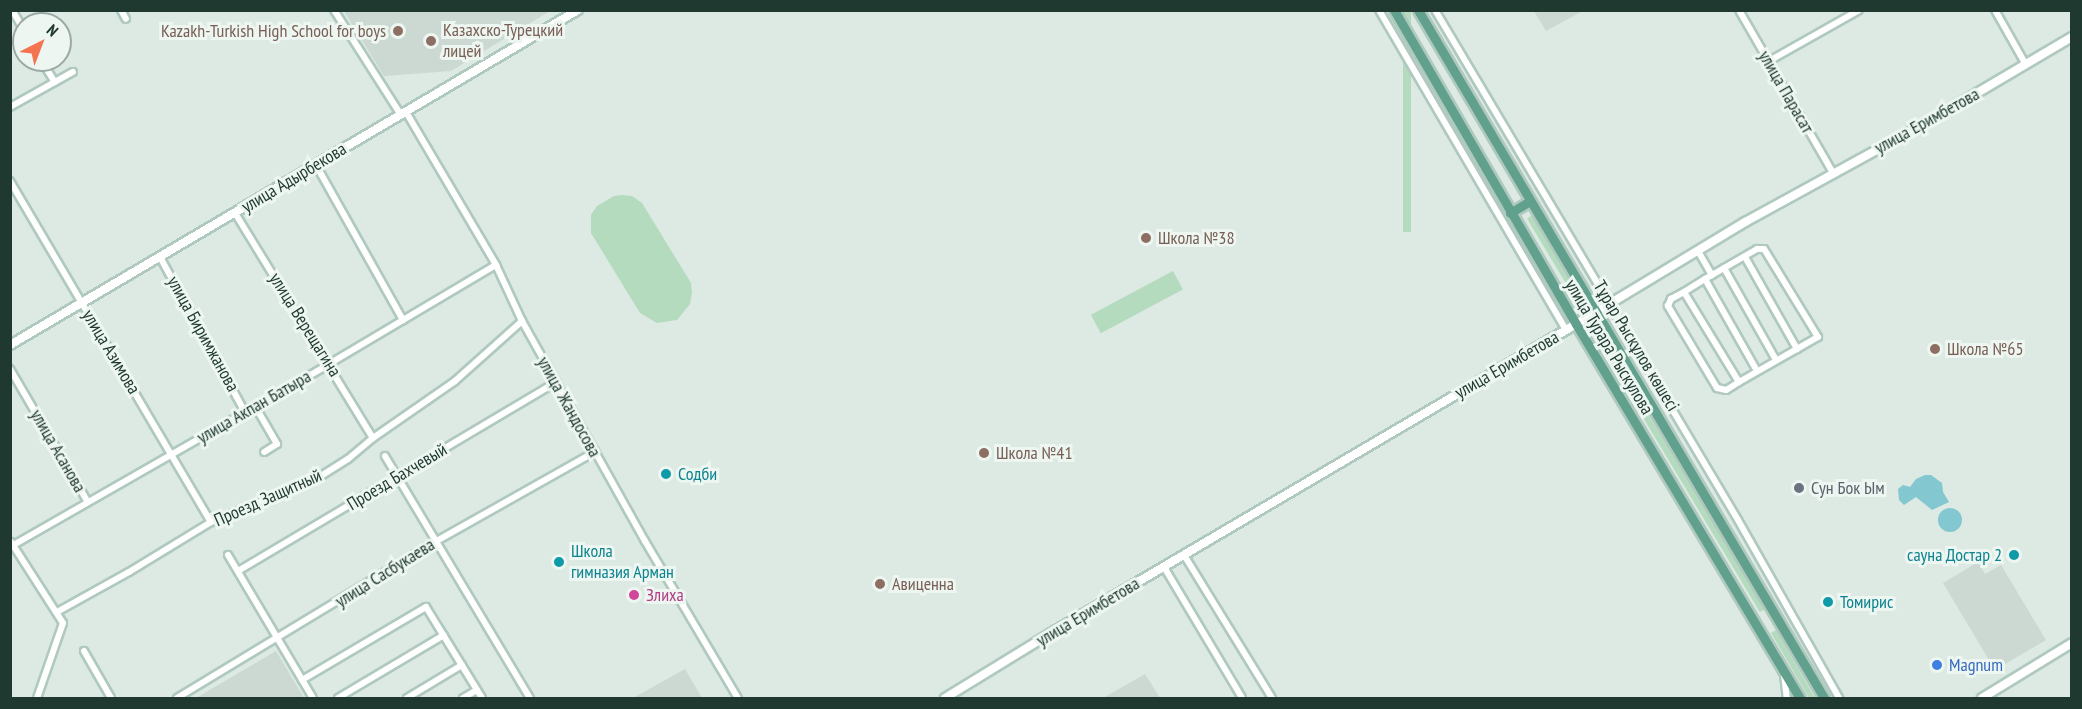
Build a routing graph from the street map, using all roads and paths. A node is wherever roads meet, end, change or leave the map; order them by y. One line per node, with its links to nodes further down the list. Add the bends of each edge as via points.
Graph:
1 (121, 10): 11 (street)
2 (334, 10): 19 (street, улица Жандосова)
3 (578, 10): 19 (main road, улица Адырбекова)
4 (1379, 10): 26 (street)
5 (1394, 10): 25 (main road, улица Турара Рыскулова)
6 (1418, 10): 23 (main road, Тұрар Рыскұлов көшесі)
7 (1436, 10): 36 (street)
8 (1739, 10): 13 (street, улица Парасат)
9 (1859, 10): 13 (street)
10 (1995, 10): 14 (street)
11 (126, 20)
12 (2072, 37): 14 (main road, улица Еримбетова)
13 (1768, 61): 21 (street, улица Парасат)
14 (2026, 65): 21 (main road, улица Еримбетова)
15 (48, 72): 17 (street)
16 (73, 72): 17 (street)
17 (54, 82): 18 (street)
18 (10, 107)
19 (404, 113): 20 (main road, улица Адырбекова); 30 (street, улица Жандосова)
20 (316, 165): 24 (main road, улица Адырбекова); 39 (street)
21 (1833, 173): 27 (main road, улица Еримбетова)
22 (10, 181): 37 (street, улица Азимова)
23 (1530, 201): 25 (main road); 38 (main road, Тұрар Рыскұлов көшесі)
24 (235, 213): 28 (main road, улица Адырбекова); 46 (street, улица Верещагина)
25 (1510, 213): 31 (main road, улица Турара Рыскулова)
26 (1519, 246): 31 (street); 42 (street)
27 (1698, 251): 33 (street); 36 (main road, улица Еримбетова)
28 (160, 257): 37 (main road, улица Адырбекова); 52 (street, улица Биримжанова)
29 (1744, 257): 32 (street); 44 (street); 44 (street, via 1764,249 1818,334)
30 (496, 265): 39 (street, улица Акпан Батыра); 40 (street, улица Жандосова)
31 (1543, 268): 41 (main road, улица Турара Рыскулова)
32 (1724, 268): 33 (street); 45 (street)
33 (1713, 275): 34 (street)
34 (1706, 279): 35 (street); 48 (street)
35 (1684, 292): 50 (street); 50 (street, via 1671,299 1668,306 1718,388 1726,390)
36 (1608, 303): 38 (main road, улица Еримбетова); 94 (street)
37 (82, 304): 43 (main road, улица Адырбекова); 56 (street, улица Азимова)
38 (1596, 311): 41 (main road, улица Еримбетова); 68 (main road, Тұрар Рыскұлов көшесі)
39 (403, 320): 46 (street, улица Акпан Батыра)
40 (522, 321): 49 (street, улица Жандосова); 53 (street, Проезд Защитный, via 455,381)
41 (1576, 324): 42 (main road, улица Еримбетова); 69 (main road, улица Турара Рыскулова)
42 (1566, 330): 64 (street, улица Еримбетова)
43 (10, 345)
44 (1797, 349): 45 (street)
45 (1776, 360): 48 (street)
46 (329, 364): 51 (street, улица Акпан Батыра); 53 (street, улица Верещагина)
47 (10, 369): 59 (street, улица Асанова)
48 (1757, 371): 50 (street)
49 (556, 382): 55 (street, улица Жандосова); 58 (street, Проезд Бахчевый)
50 (1739, 382)
51 (255, 406): 52 (street, улица Акпан Батыра); 54 (street, via 277,444)
52 (245, 412): 56 (street, улица Акпан Батыра)
53 (373, 438): 60 (street, Проезд Защитный, via 362,450 313,481)
54 (264, 452)
55 (595, 452): 61 (street, улица Сасбукаева); 87 (street, улица Жандосова)
56 (171, 454): 59 (street, улица Акпан Батыра); 60 (street, улица Азимова)
57 (385, 456): 58 (street)
58 (397, 477): 61 (street); 66 (street, Проезд Бахчевый)
59 (87, 501): 62 (street, улица Акпан Батыра)
60 (211, 522): 67 (street, Проезд Защитный)
61 (435, 542): 71 (street, улица Сасбукаева); 86 (street)
62 (11, 545): 67 (street)
63 (228, 555): 66 (street)
64 (1184, 555): 65 (street, улица Еримбетова); 90 (street)
65 (1164, 567): 88 (street, улица Еримбетова); 89 (street)
66 (238, 571): 71 (street)
67 (57, 612): 78 (street, via 63,624)
68 (1776, 615): 69 (main road); 93 (main road, Тұрар Рыскұлов көшесі)
69 (1758, 625): 75 (main road, улица Турара Рыскулова)
70 (444, 635): 74 (street); 76 (street, via 426,607); 82 (street)
71 (278, 639): 76 (street); 80 (street, улица Сасбукаева)
72 (2072, 643): 95 (street)
73 (84, 651): 79 (street)
74 (462, 665): 77 (street); 83 (street)
75 (1784, 671): 91 (street); 92 (main road, улица Турара Рыскулова)
76 (302, 680): 81 (street)
77 (477, 690): 84 (street); 85 (street)
78 (37, 699)
79 (111, 699)
80 (177, 699)
81 (313, 699)
82 (338, 699)
83 (407, 699)
84 (463, 699)
85 (482, 699)
86 (530, 699)
87 (738, 699)
88 (945, 699)
89 (1242, 699)
90 (1272, 699)
91 (1787, 699)
92 (1800, 699)
93 (1824, 699)
94 (1839, 699)
95 (1982, 699)

